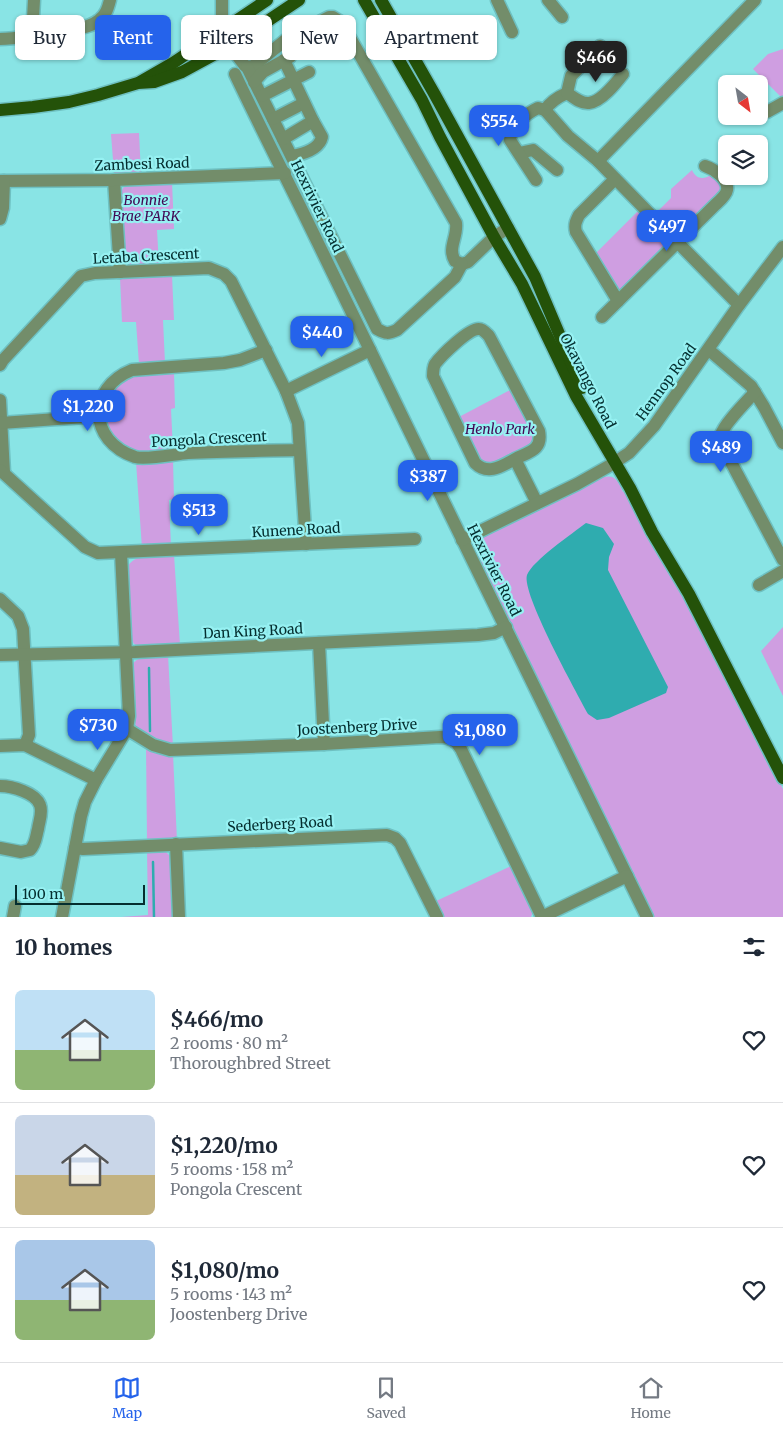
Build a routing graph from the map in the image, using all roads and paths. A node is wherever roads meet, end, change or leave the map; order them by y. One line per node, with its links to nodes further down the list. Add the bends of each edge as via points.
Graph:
1 (34, 0): 11 (street)
2 (110, 0): 16 (street, via 104,16)
3 (222, 0): 12 (street)
4 (267, 0): 13 (main road)
5 (299, 0): 15 (main road)
6 (364, 0): 52 (main road, Okavango Road, via 422,100)
7 (381, 0): 51 (main road, Okavango Road)
8 (497, 0): 17 (street)
9 (548, 0): 14 (street)
10 (755, 0): 42 (street)
11 (33, 15)
12 (222, 15)
13 (245, 15)
14 (562, 17)
15 (272, 18)
16 (85, 26)
17 (512, 32)
18 (15, 38): 19 (street)
19 (0, 39)
20 (600, 46): 30 (street, via 571,76)
21 (181, 58): 29 (main road)
22 (204, 60): 29 (main road, via 154,82)
23 (236, 60): 24 (street)
24 (241, 71): 28 (street); 45 (street, Hexrivier Road); 55 (street, via 252,67 288,38 329,17 341,22 456,223 451,248 456,261)
25 (309, 72): 27 (street)
26 (623, 74): 30 (street, via 606,93 589,104)
27 (294, 80): 28 (street, via 287,59 263,72); 31 (street); 32 (street)
28 (254, 82): 31 (street)
29 (138, 83): 34 (main road, via 69,102)
30 (567, 93): 35 (street)
31 (262, 96): 37 (street)
32 (304, 102): 37 (street); 38 (street)
33 (783, 103): 36 (street)
34 (0, 110)
35 (545, 110): 40 (street, via 538,108 525,115 512,131 510,140); 42 (street, via 568,136)
36 (768, 111)
37 (273, 118): 39 (street)
38 (313, 121): 39 (street); 41 (street, via 322,137 320,144 308,152)
39 (283, 139): 41 (street)
40 (519, 153): 44 (street, via 533,150); 48 (street)
41 (292, 156): 55 (street, via 377,329 388,334 397,330 455,277)
42 (598, 161): 46 (street)
43 (705, 166): 53 (street, via 715,170 727,190)
44 (557, 170)
45 (284, 173): 47 (street, Zambesi Road); 61 (street, Hexrivier Road)
46 (615, 179): 53 (street); 57 (street, via 580,215 575,227)
47 (114, 180): 49 (street, Zambesi Road); 56 (street)
48 (536, 180)
49 (2, 181): 50 (street)
50 (0, 219)
51 (508, 228): 52 (street); 72 (main road, Okavango Road, via 534,277)
52 (494, 237): 55 (street); 72 (main road, Okavango Road, via 522,284 576,396)
53 (677, 242): 57 (street); 58 (street)
54 (783, 247): 58 (street, Hennop Road)
55 (462, 264)
56 (120, 272): 60 (street, Letaba Crescent, via 209,268 220,272 231,281); 63 (street, Letaba Crescent, via 87,274 78,279)
57 (618, 301): 59 (street)
58 (740, 304): 62 (street, Hennop Road)
59 (602, 317)
60 (266, 350): 64 (street, Letaba Crescent); 67 (street, via 224,363 132,370 106,390)
61 (370, 350): 64 (street); 76 (street, Hexrivier Road)
62 (709, 350): 65 (street); 72 (street, Hennop Road, via 654,426)
63 (0, 365)
64 (286, 391): 70 (street, Letaba Crescent, via 298,423)
65 (755, 392): 69 (street); 79 (street, via 726,425 721,438)
66 (0, 400): 68 (street)
67 (98, 416): 68 (street); 70 (street, Pongola Crescent, via 103,433 112,443 138,458)
68 (1, 423): 73 (street)
69 (783, 441)
70 (300, 450): 77 (street, Letaba Crescent)
71 (515, 460): 71 (street, via 538,447 539,431 489,336 484,331 474,330 436,364 433,376 475,464 488,470); 74 (street)
72 (618, 461): 74 (street, Hennop Road); 92 (main road, Okavango Road, via 714,632); 93 (main road, Okavango Road)
73 (2, 471): 78 (street, Kunene Road, via 89,550 103,554)
74 (537, 503): 76 (street, Hennop Road)
75 (415, 539): 77 (street, Kunene Road)
76 (462, 540): 83 (street, Hexrivier Road)
77 (306, 544): 78 (street, Kunene Road)
78 (121, 553): 85 (street)
79 (783, 560)
80 (783, 571): 81 (street)
81 (759, 585)
82 (0, 599): 86 (street, via 21,620)
83 (506, 627): 84 (street, Dan King Road, via 478,635); 99 (street, Hexrivier Road)
84 (320, 643): 85 (street, Dan King Road); 89 (street)
85 (126, 652): 86 (street, Dan King Road); 88 (street)
86 (24, 653): 87 (street, Dan King Road); 90 (street, via 29,735)
87 (0, 655)
88 (127, 730): 89 (street, Joostenberg Drive, via 170,750); 94 (street)
89 (324, 744): 103 (street, Joostenberg Drive, via 440,737 454,740)
90 (24, 745): 91 (street); 94 (street)
91 (0, 746)
92 (783, 768)
93 (783, 778)
94 (96, 780): 98 (street, via 85,802)
95 (0, 786): 97 (street, via 10,786 33,796 39,802 41,812 35,843 30,850 21,852)
96 (176, 844): 98 (street, Sederberg Road); 101 (street); 102 (street, Sederberg Road, via 388,835 400,843)
97 (0, 848)
98 (75, 848): 100 (street)
99 (627, 876): 103 (street); 104 (street, Hexrivier Road)
100 (62, 917)
101 (179, 917)
102 (437, 917)
103 (542, 917)
104 (647, 917)

